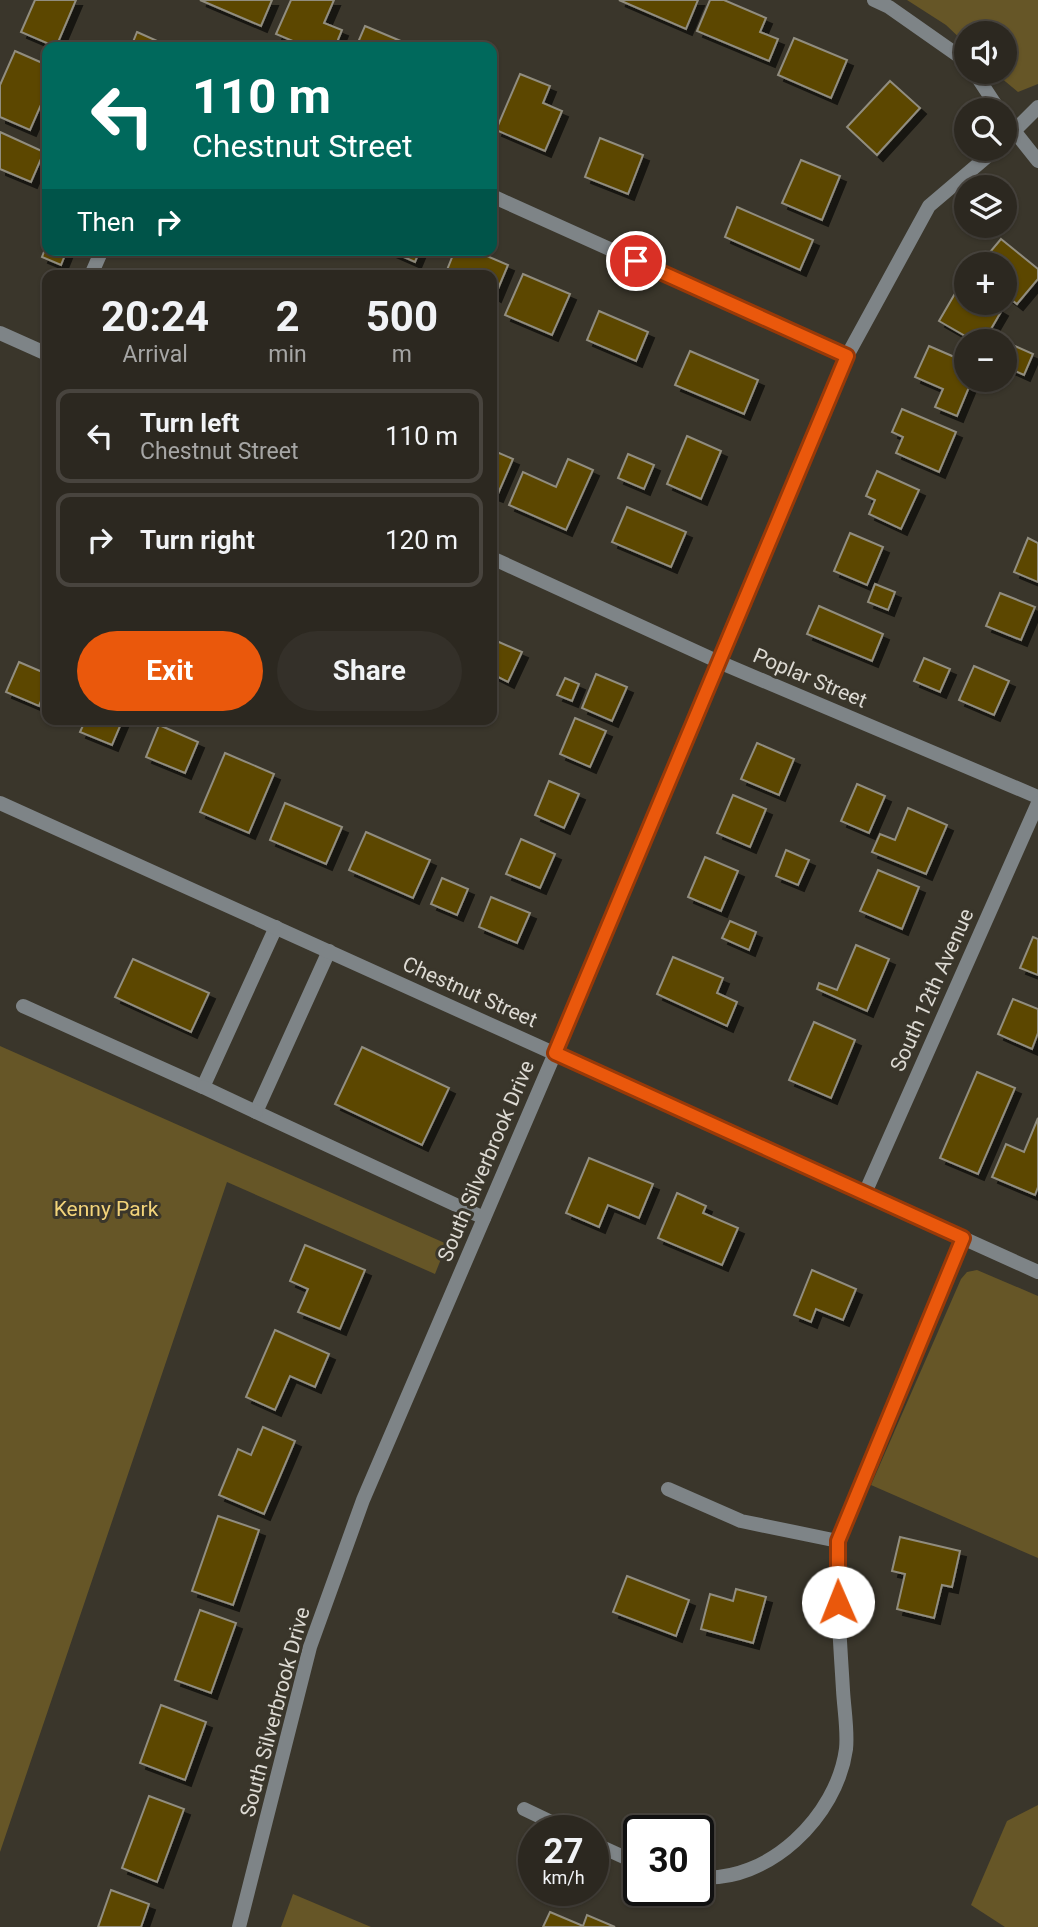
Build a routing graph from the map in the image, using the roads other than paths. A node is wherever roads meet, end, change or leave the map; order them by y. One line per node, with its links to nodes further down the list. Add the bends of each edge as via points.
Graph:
1 (874, 0): 2 (street)
2 (954, 52)
3 (1038, 107): 4 (street)
4 (1017, 129)
5 (1017, 144): 7 (street)
6 (982, 161): 11 (street, South Silverbrook Drive, via 929,206)
7 (1038, 161)
8 (497, 198): 11 (street)
9 (0, 333): 10 (street)
10 (42, 352)
11 (847, 356): 13 (street, South Silverbrook Drive)
12 (497, 560): 13 (street, Poplar Street)
13 (719, 662): 14 (street, Poplar Street); 20 (street, South Silverbrook Drive)
14 (1038, 797)
15 (0, 803): 17 (street, Chestnut Street)
16 (1038, 803): 23 (street, South 12th Avenue)
17 (276, 927): 18 (street, Chestnut Street); 21 (street)
18 (329, 951): 20 (street, Chestnut Street); 22 (street)
19 (23, 1006): 21 (street)
20 (555, 1053): 23 (street, Chestnut Street); 24 (street, South Silverbrook Drive)
21 (203, 1087): 22 (street)
22 (256, 1112): 24 (street)
23 (865, 1193): 25 (street, Chestnut Street)
24 (484, 1218): 32 (street, South Silverbrook Drive, via 363,1500 310,1647)
25 (963, 1238): 26 (street, Chestnut Street); 28 (street)
26 (1038, 1272)
27 (668, 1489): 28 (street, via 741,1521)
28 (838, 1541): 31 (street, via 846,1749 834,1783 818,1817 778,1856 733,1875)
29 (524, 1809): 30 (street)
30 (537, 1815)
31 (714, 1876)
32 (239, 1927)

